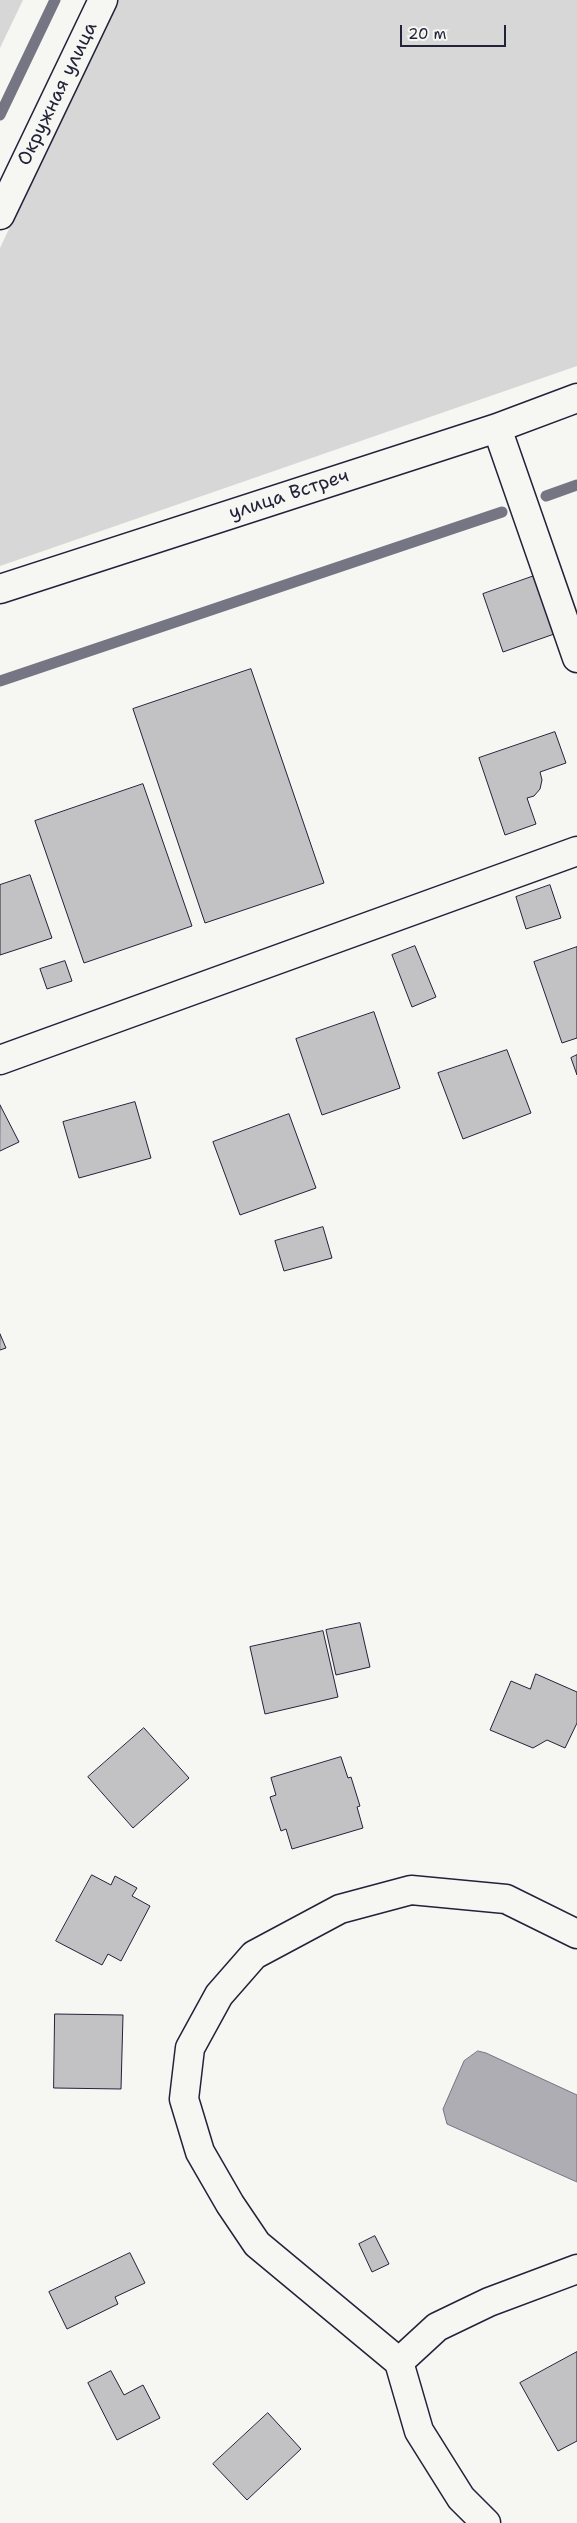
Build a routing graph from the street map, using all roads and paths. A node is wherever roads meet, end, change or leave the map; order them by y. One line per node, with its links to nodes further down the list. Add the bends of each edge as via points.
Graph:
1 (103, 0): 2 (street, Окружная улица)
2 (0, 215)
3 (577, 398): 4 (street, улица Встреч)
4 (497, 428): 5 (street, улица Встреч); 6 (street)
5 (0, 589)
6 (577, 658)
7 (577, 851): 8 (street)
8 (0, 1060)
9 (577, 1934): 11 (street, via 506,1899 411,1890 340,1909 254,1955 218,1995 190,2048 184,2099 200,2152 230,2204 257,2244)
10 (577, 2269): 11 (street, via 489,2302 437,2327)
11 (399, 2362): 12 (street, via 419,2430 461,2498)
12 (486, 2523)

